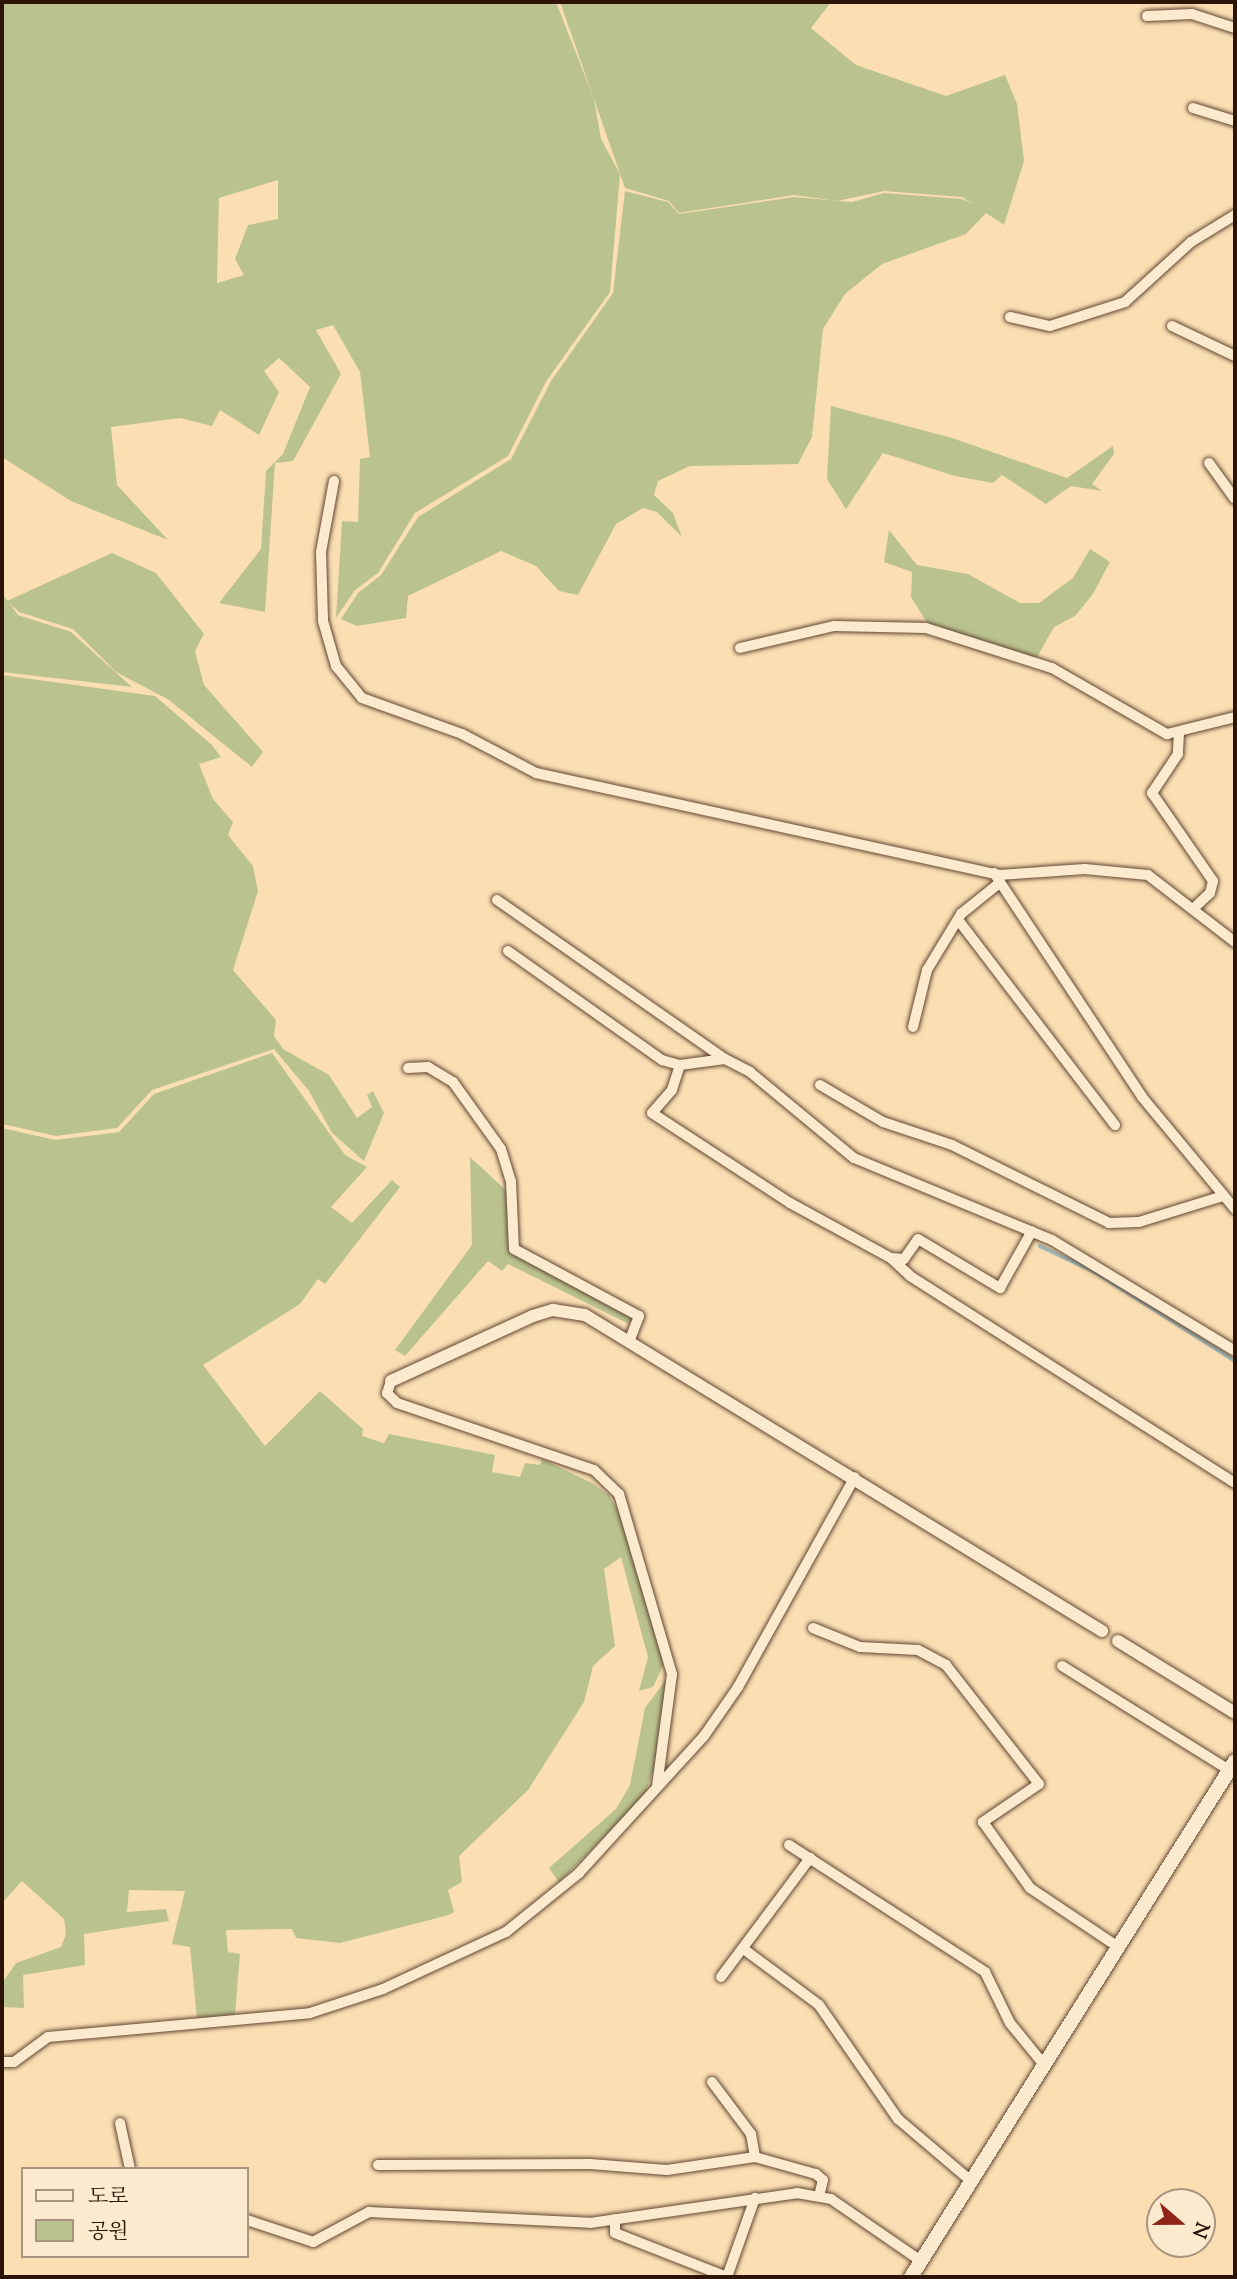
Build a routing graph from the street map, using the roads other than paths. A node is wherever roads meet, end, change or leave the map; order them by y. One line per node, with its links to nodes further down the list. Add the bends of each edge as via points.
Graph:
1 (1147, 16): 2 (street, via 1192,14)
2 (1235, 28)
3 (1194, 108): 4 (street)
4 (1235, 121)
5 (1235, 215): 6 (street, via 1191,242 1125,302 1050,326)
6 (1010, 317)
7 (1172, 326): 8 (street)
8 (1235, 356)
9 (1209, 463): 11 (street)
10 (334, 481): 15 (street, via 321,552 323,621 336,666 362,698 462,734 536,772)
11 (1235, 499)
12 (740, 648): 14 (street, via 834,626 945,631 1052,668 1158,732)
13 (1235, 717): 14 (street)
14 (1179, 733): 18 (street, via 1178,754 1151,786 1213,881 1210,894)
15 (994, 873): 16 (street); 18 (street, via 1140,873)
16 (998, 884): 19 (street); 28 (street, via 1142,1097)
17 (497, 900): 23 (street)
18 (1195, 906): 20 (street)
19 (959, 921): 22 (street, via 928,970); 27 (street)
20 (1235, 942)
21 (508, 951): 24 (street, via 641,1046)
22 (913, 1027)
23 (725, 1059): 24 (street); 30 (street, via 854,1158)
24 (680, 1065): 31 (street, via 672,1090 652,1113 790,1203)
25 (408, 1068): 32 (street, via 428,1067 453,1082 500,1149 511,1181 514,1248 639,1316)
26 (820, 1085): 28 (street, via 883,1122 952,1145 1109,1223 1139,1222)
27 (1115, 1125)
28 (1223, 1196): 29 (street)
29 (1235, 1209)
30 (1032, 1231): 31 (street, via 1000,1288 918,1239 904,1259); 33 (street)
31 (891, 1258): 36 (street, via 910,1276)
32 (630, 1339): 34 (street, via 585,1315 553,1310); 35 (street)
33 (1235, 1351)
34 (391, 1381): 43 (street, via 387,1393 397,1403 594,1470 619,1494 672,1674)
35 (855, 1478): 38 (street); 43 (street, via 738,1687)
36 (1235, 1483)
37 (813, 1628): 46 (street, via 860,1647 918,1650 946,1665 1039,1784 983,1822 1030,1888)
38 (1102, 1631)
39 (1118, 1641): 41 (street)
40 (1062, 1666): 42 (street)
41 (1235, 1713)
42 (1232, 1766): 46 (main road)
43 (657, 1787): 49 (street, via 579,1873 506,1932 383,1989 284,2017 48,2037 15,2062)
44 (789, 1845): 45 (street)
45 (810, 1858): 47 (street); 50 (street, via 985,1972 1010,2023)
46 (1118, 1947): 50 (main road)
47 (746, 1950): 48 (street); 56 (street, via 819,2005 898,2119)
48 (721, 1977)
49 (2, 2062)
50 (1045, 2066): 56 (main road)
51 (712, 2082): 53 (street, via 751,2134)
52 (120, 2123): 55 (street)
53 (755, 2157): 54 (street, via 667,2170); 57 (street, via 816,2174 823,2180)
54 (378, 2165)
55 (130, 2167)
56 (971, 2181): 61 (main road)
57 (819, 2196): 58 (street); 61 (street)
58 (755, 2198): 59 (street); 62 (street)
59 (615, 2219): 60 (street, via 556,2223 369,2212 313,2242); 62 (street, via 615,2233)
60 (248, 2220)
61 (921, 2261): 63 (main road)
62 (727, 2277)
63 (911, 2277)

